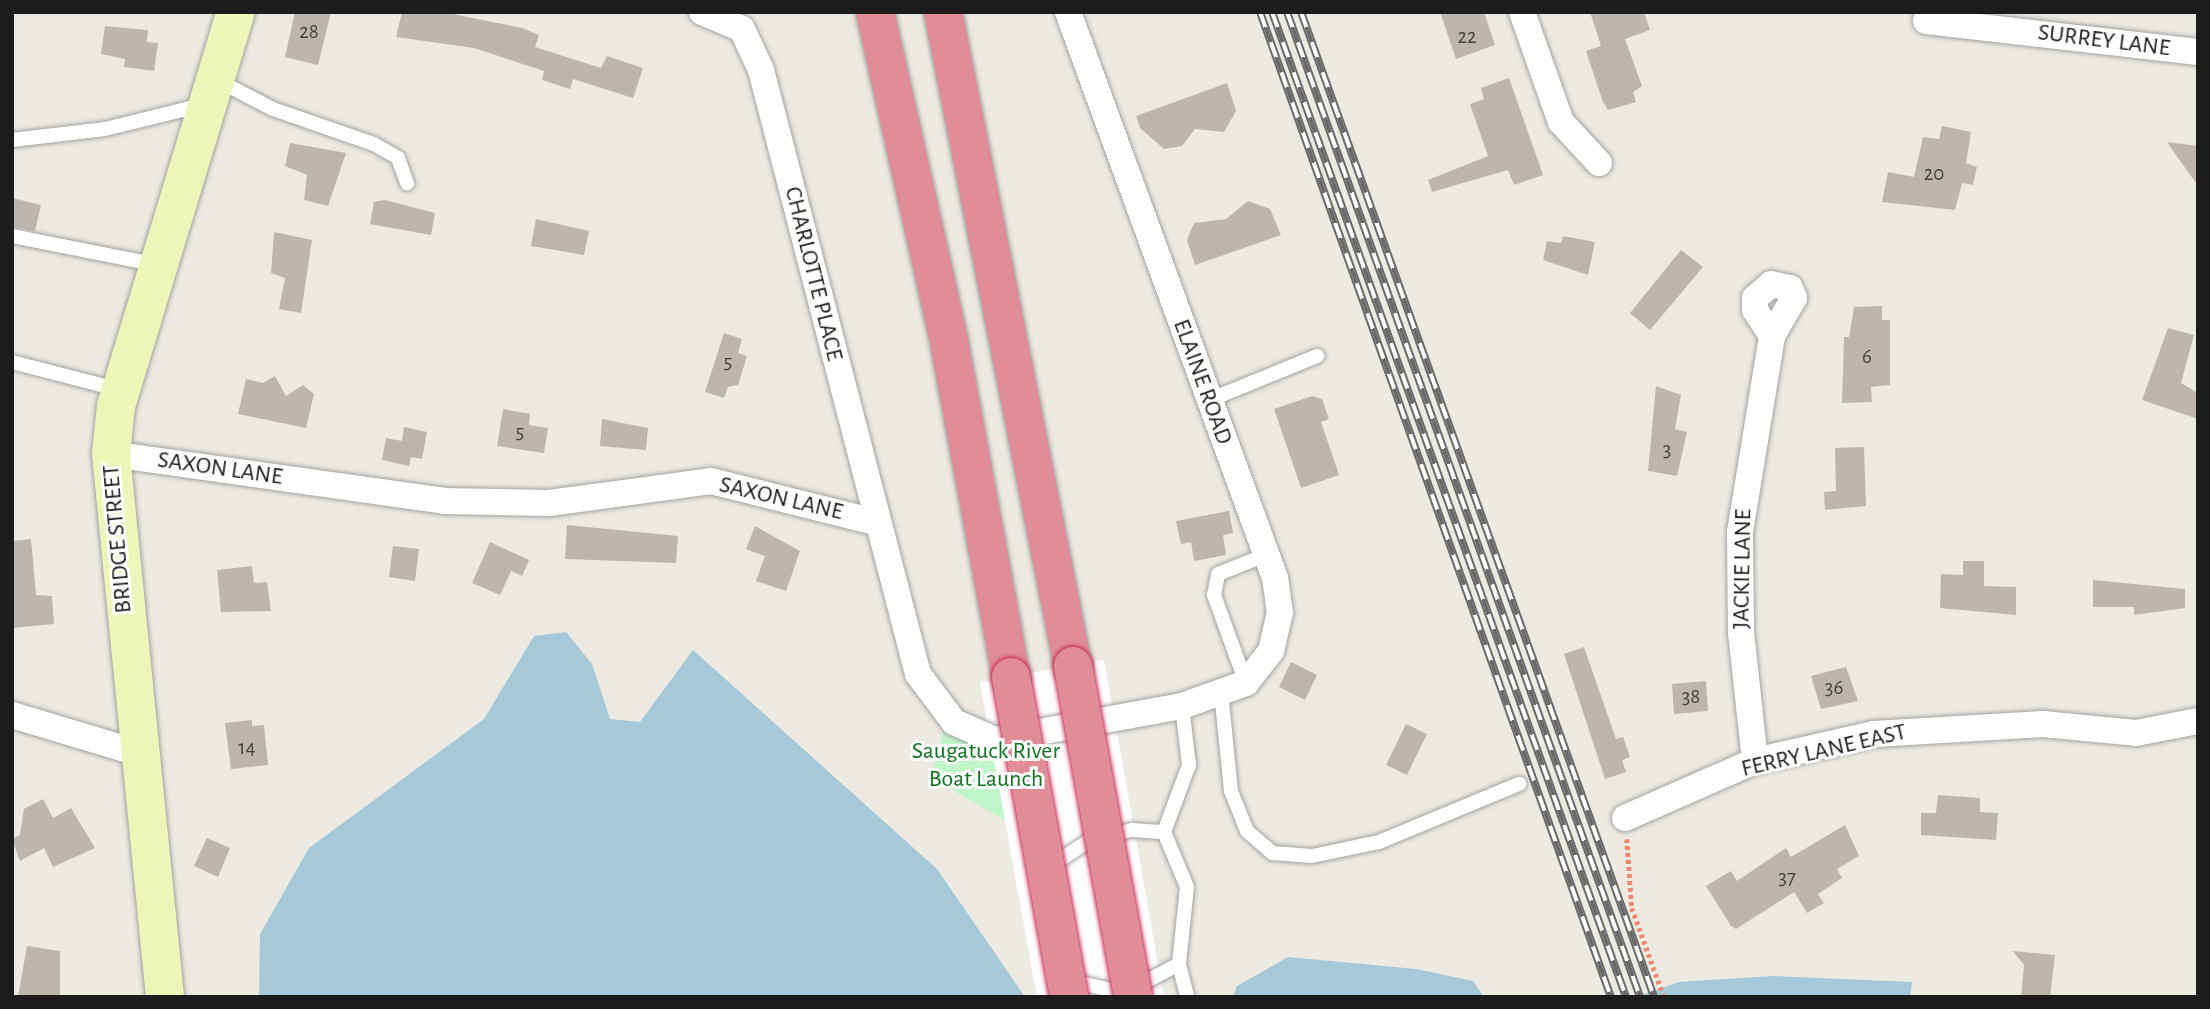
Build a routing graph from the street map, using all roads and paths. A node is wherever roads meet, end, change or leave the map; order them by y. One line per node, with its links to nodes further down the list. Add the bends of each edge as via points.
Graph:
1 (236, 12): 9 (main road, BRIDGE STREET)
2 (702, 12): 21 (street, CHARLOTTE PLACE, via 742,29 761,70)
3 (875, 12): 37 (highway, bridge, via 949,341)
4 (943, 12): 38 (highway, bridge, via 1073,666)
5 (1068, 12): 19 (street, ELAINE ROAD)
6 (1522, 12): 11 (street, via 1561,122)
7 (1926, 21): 8 (street, SURREY LANE)
8 (2198, 52)
9 (212, 92): 10 (lane, via 105,129); 12 (lane, via 374,144 398,158); 14 (main road, BRIDGE STREET)
10 (12, 140)
11 (1599, 163)
12 (407, 183)
13 (12, 236): 14 (lane)
14 (159, 265): 18 (main road, BRIDGE STREET)
15 (1772, 336): 29 (street, JACKIE LANE, via 1740,532 1741,632)
16 (1317, 356): 19 (lane)
17 (12, 362): 18 (lane)
18 (121, 390): 20 (main road, BRIDGE STREET)
19 (1209, 400): 22 (street, ELAINE ROAD)
20 (111, 454): 21 (street, SAXON LANE, via 445,501 549,503 711,481); 28 (main road, BRIDGE STREET)
21 (876, 522): 25 (street, SAXON LANE, via 918,674 954,722 995,740)
22 (1266, 555): 23 (street, ELAINE ROAD, via 1280,612 1271,651); 23 (lane, via 1218,574 1214,596)
23 (1246, 683): 24 (street)
24 (1221, 692): 25 (street); 30 (lane, via 1231,791 1247,831 1272,853 1312,856 1378,842)
25 (1182, 706): 32 (lane, via 1189,765)
26 (12, 715): 28 (street)
27 (2198, 721): 29 (street, FERRY LANE EAST, via 2136,733 1952,725 1874,734)
28 (139, 753): 36 (main road, BRIDGE STREET)
29 (1755, 761): 31 (street, FERRY LANE EAST)
30 (1519, 784)
31 (1625, 818): 40 (path, via 1632,908)
32 (1164, 832): 33 (lane, via 1132,830 1059,854 1038,883); 35 (lane, via 1187,887)
33 (1036, 914)
34 (1042, 947): 35 (lane, via 1066,979 1124,993)
35 (1179, 964): 39 (lane)
36 (165, 997)
37 (1069, 997)
38 (1133, 997)
39 (1187, 997)
40 (1664, 997)

